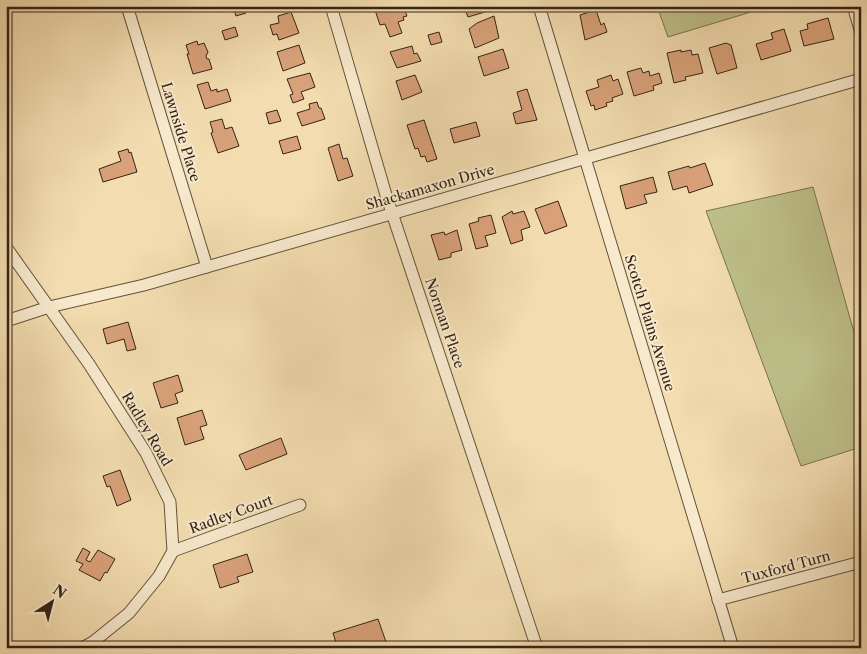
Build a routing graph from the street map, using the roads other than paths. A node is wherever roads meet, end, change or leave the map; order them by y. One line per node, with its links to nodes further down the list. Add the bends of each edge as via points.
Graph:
1 (127, 6): 10 (street, Lawnside Place)
2 (331, 6): 8 (street, Norman Place)
3 (539, 6): 7 (street, Scotch Plains Avenue)
4 (853, 6): 5 (street)
5 (861, 33)
6 (861, 79): 7 (street, Shackamaxon Drive)
7 (585, 159): 8 (street, Shackamaxon Drive); 16 (street, Scotch Plains Avenue)
8 (393, 214): 10 (street, Shackamaxon Drive); 19 (street, Norman Place)
9 (6, 247): 11 (street, Radley Road)
10 (207, 267): 11 (street, Shackamaxon Drive)
11 (49, 307): 12 (street, Shackamaxon Drive); 14 (street, Radley Road, via 146,453 170,502)
12 (6, 321)
13 (300, 505): 14 (street, Radley Court)
14 (173, 551): 17 (street, via 159,576 129,613)
15 (861, 562): 16 (street, Tuxford Turn)
16 (718, 600): 20 (street, Scotch Plains Avenue)
17 (94, 645): 18 (street)
18 (82, 648)
19 (537, 648)
20 (733, 648)

